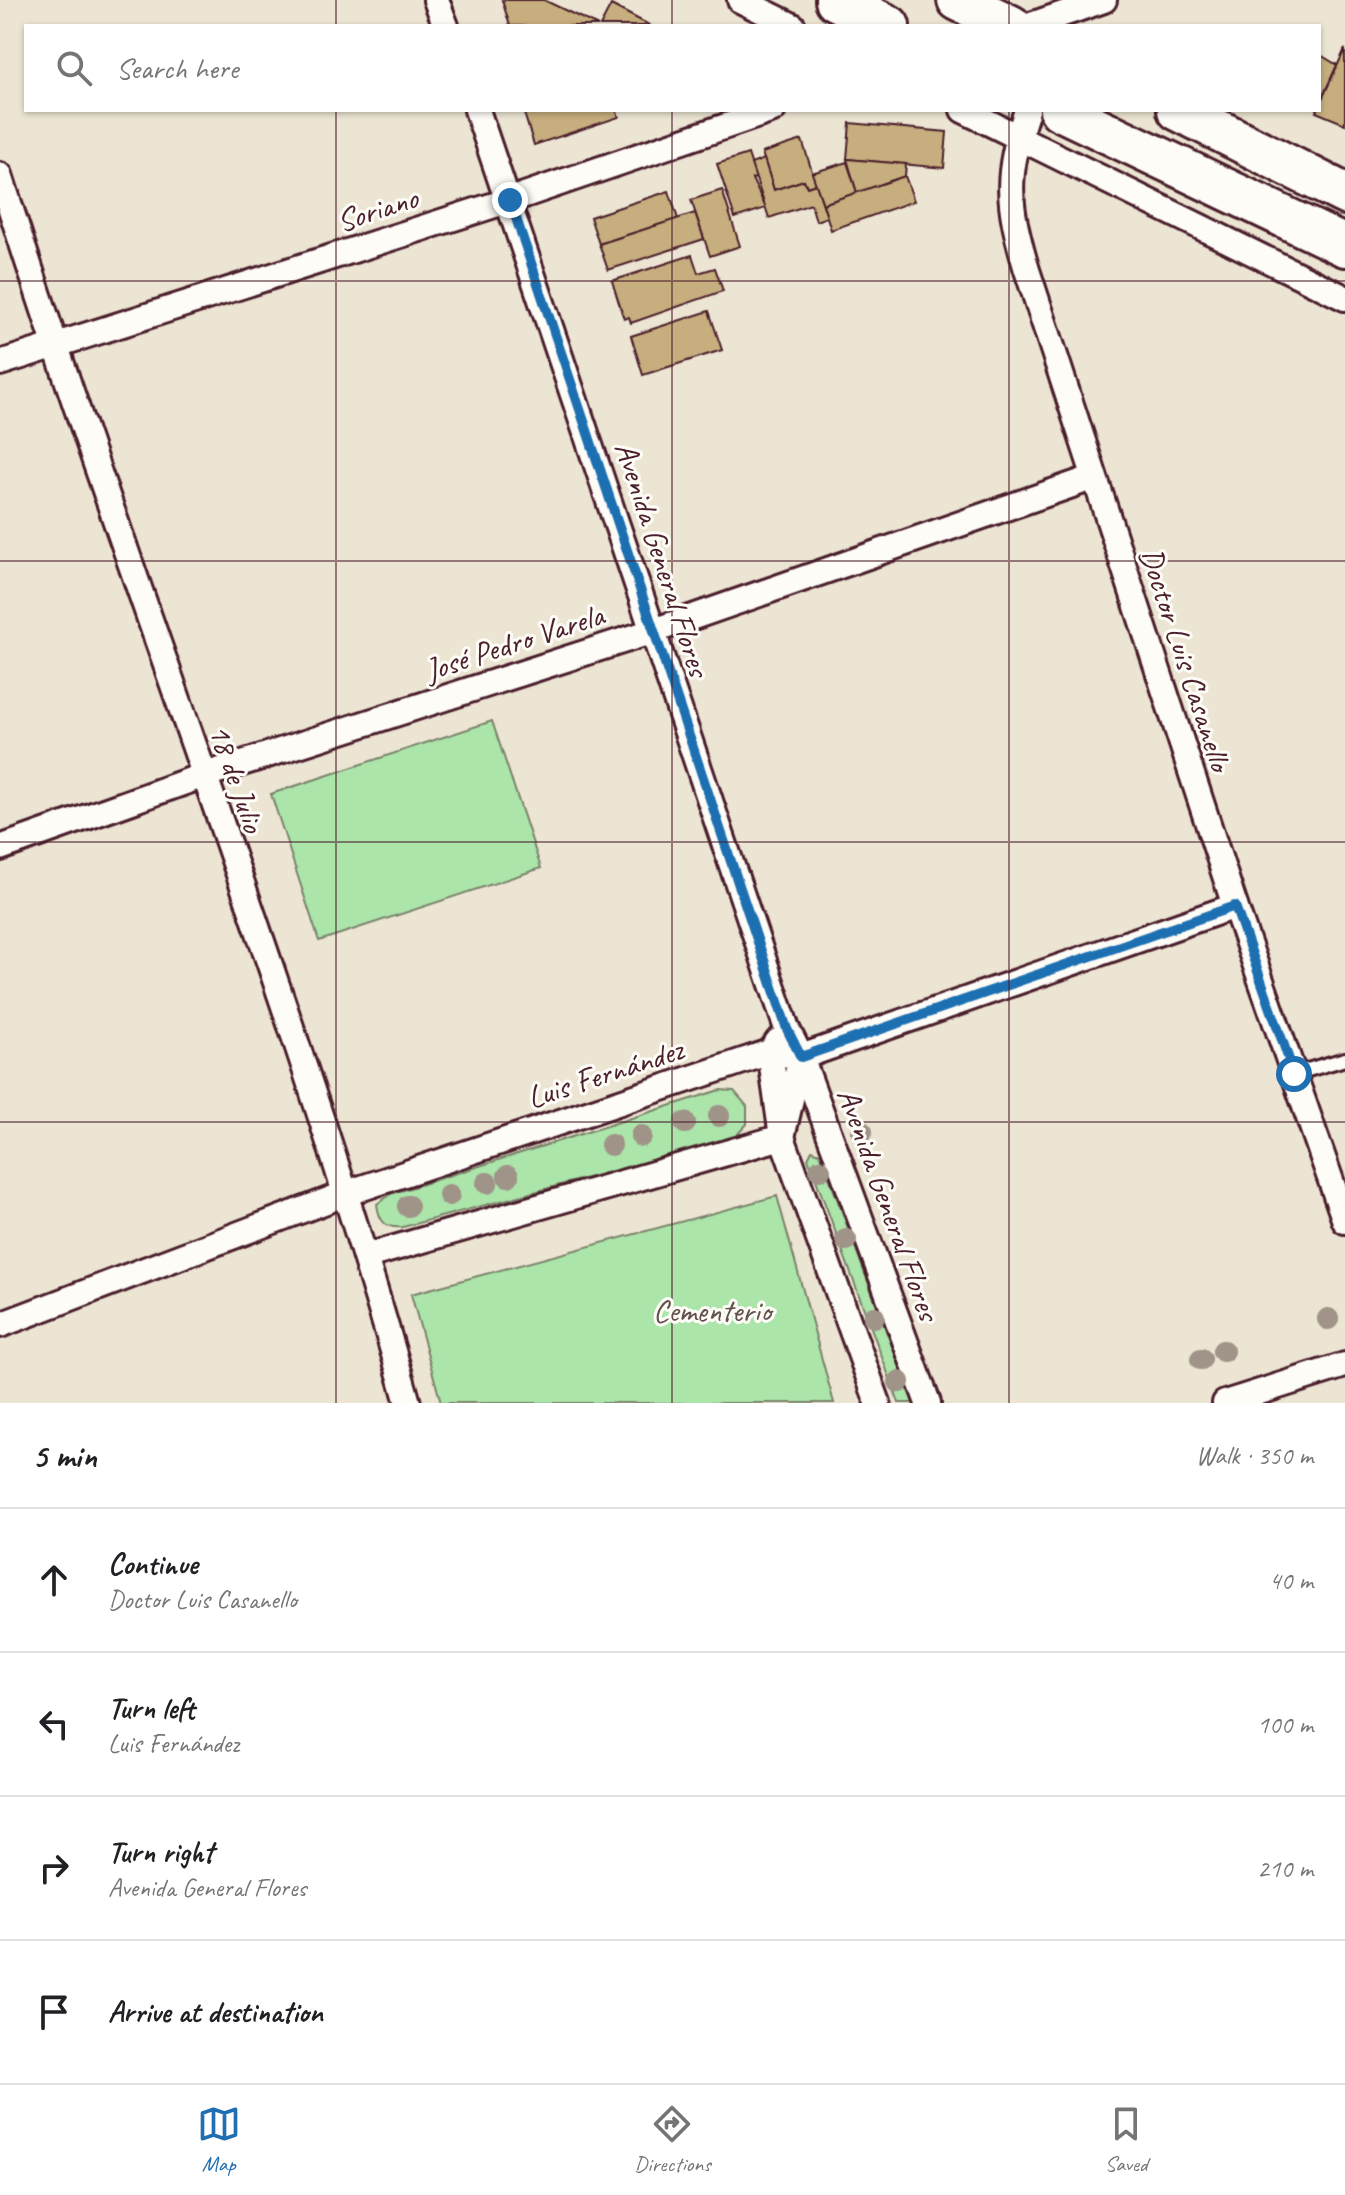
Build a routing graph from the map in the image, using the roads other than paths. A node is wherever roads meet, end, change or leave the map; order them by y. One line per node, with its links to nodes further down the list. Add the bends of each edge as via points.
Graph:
1 (436, 0): 6 (street)
2 (740, 0): 7 (street)
3 (958, 0): 9 (main road)
4 (1104, 0): 10 (street)
5 (848, 9): 8 (main road)
6 (445, 24)
7 (789, 24)
8 (884, 24)
9 (1007, 24)
10 (1034, 24)
11 (478, 112): 20 (street, Avenida General Flores)
12 (767, 112): 20 (street, Soriano)
13 (967, 112): 17 (street)
14 (1026, 112): 17 (street, Doctor Luis Casanello)
15 (1064, 112): 21 (main road)
16 (1182, 112): 19 (main road)
17 (1018, 137): 22 (street); 25 (street, Doctor Luis Casanello, via 1010,173 1012,212)
18 (0, 175): 23 (street, 18 de Julio)
19 (1345, 194)
20 (510, 200): 23 (street, Soriano); 26 (street, Avenida General Flores)
21 (1345, 246)
22 (1345, 298)
23 (54, 345): 24 (street, Soriano); 27 (street, 18 de Julio)
24 (0, 363)
25 (1092, 478): 26 (street, José Pedro Varela); 29 (street, Doctor Luis Casanello)
26 (653, 631): 27 (street, José Pedro Varela); 30 (street, Avenida General Flores)
27 (202, 776): 28 (street, José Pedro Varela); 36 (street, 18 de Julio)
28 (0, 848)
29 (1235, 906): 32 (street, Luis Fernández); 34 (street, Doctor Luis Casanello)
30 (787, 1029): 31 (street); 32 (street, Avenida General Flores)
31 (770, 1052): 32 (street, Luis Fernández); 35 (street); 36 (street, Luis Fernández)
32 (801, 1057): 35 (street); 43 (street, Avenida General Flores)
33 (1345, 1059): 34 (lane)
34 (1294, 1074): 37 (street, Doctor Luis Casanello)
35 (782, 1137): 38 (street); 42 (street)
36 (347, 1193): 38 (street, 18 de Julio); 39 (street, Luis Fernández)
37 (1345, 1221)
38 (367, 1256): 41 (street, 18 de Julio)
39 (0, 1325)
40 (1345, 1365): 44 (street)
41 (408, 1403)
42 (878, 1403)
43 (928, 1403)
44 (1225, 1403)

